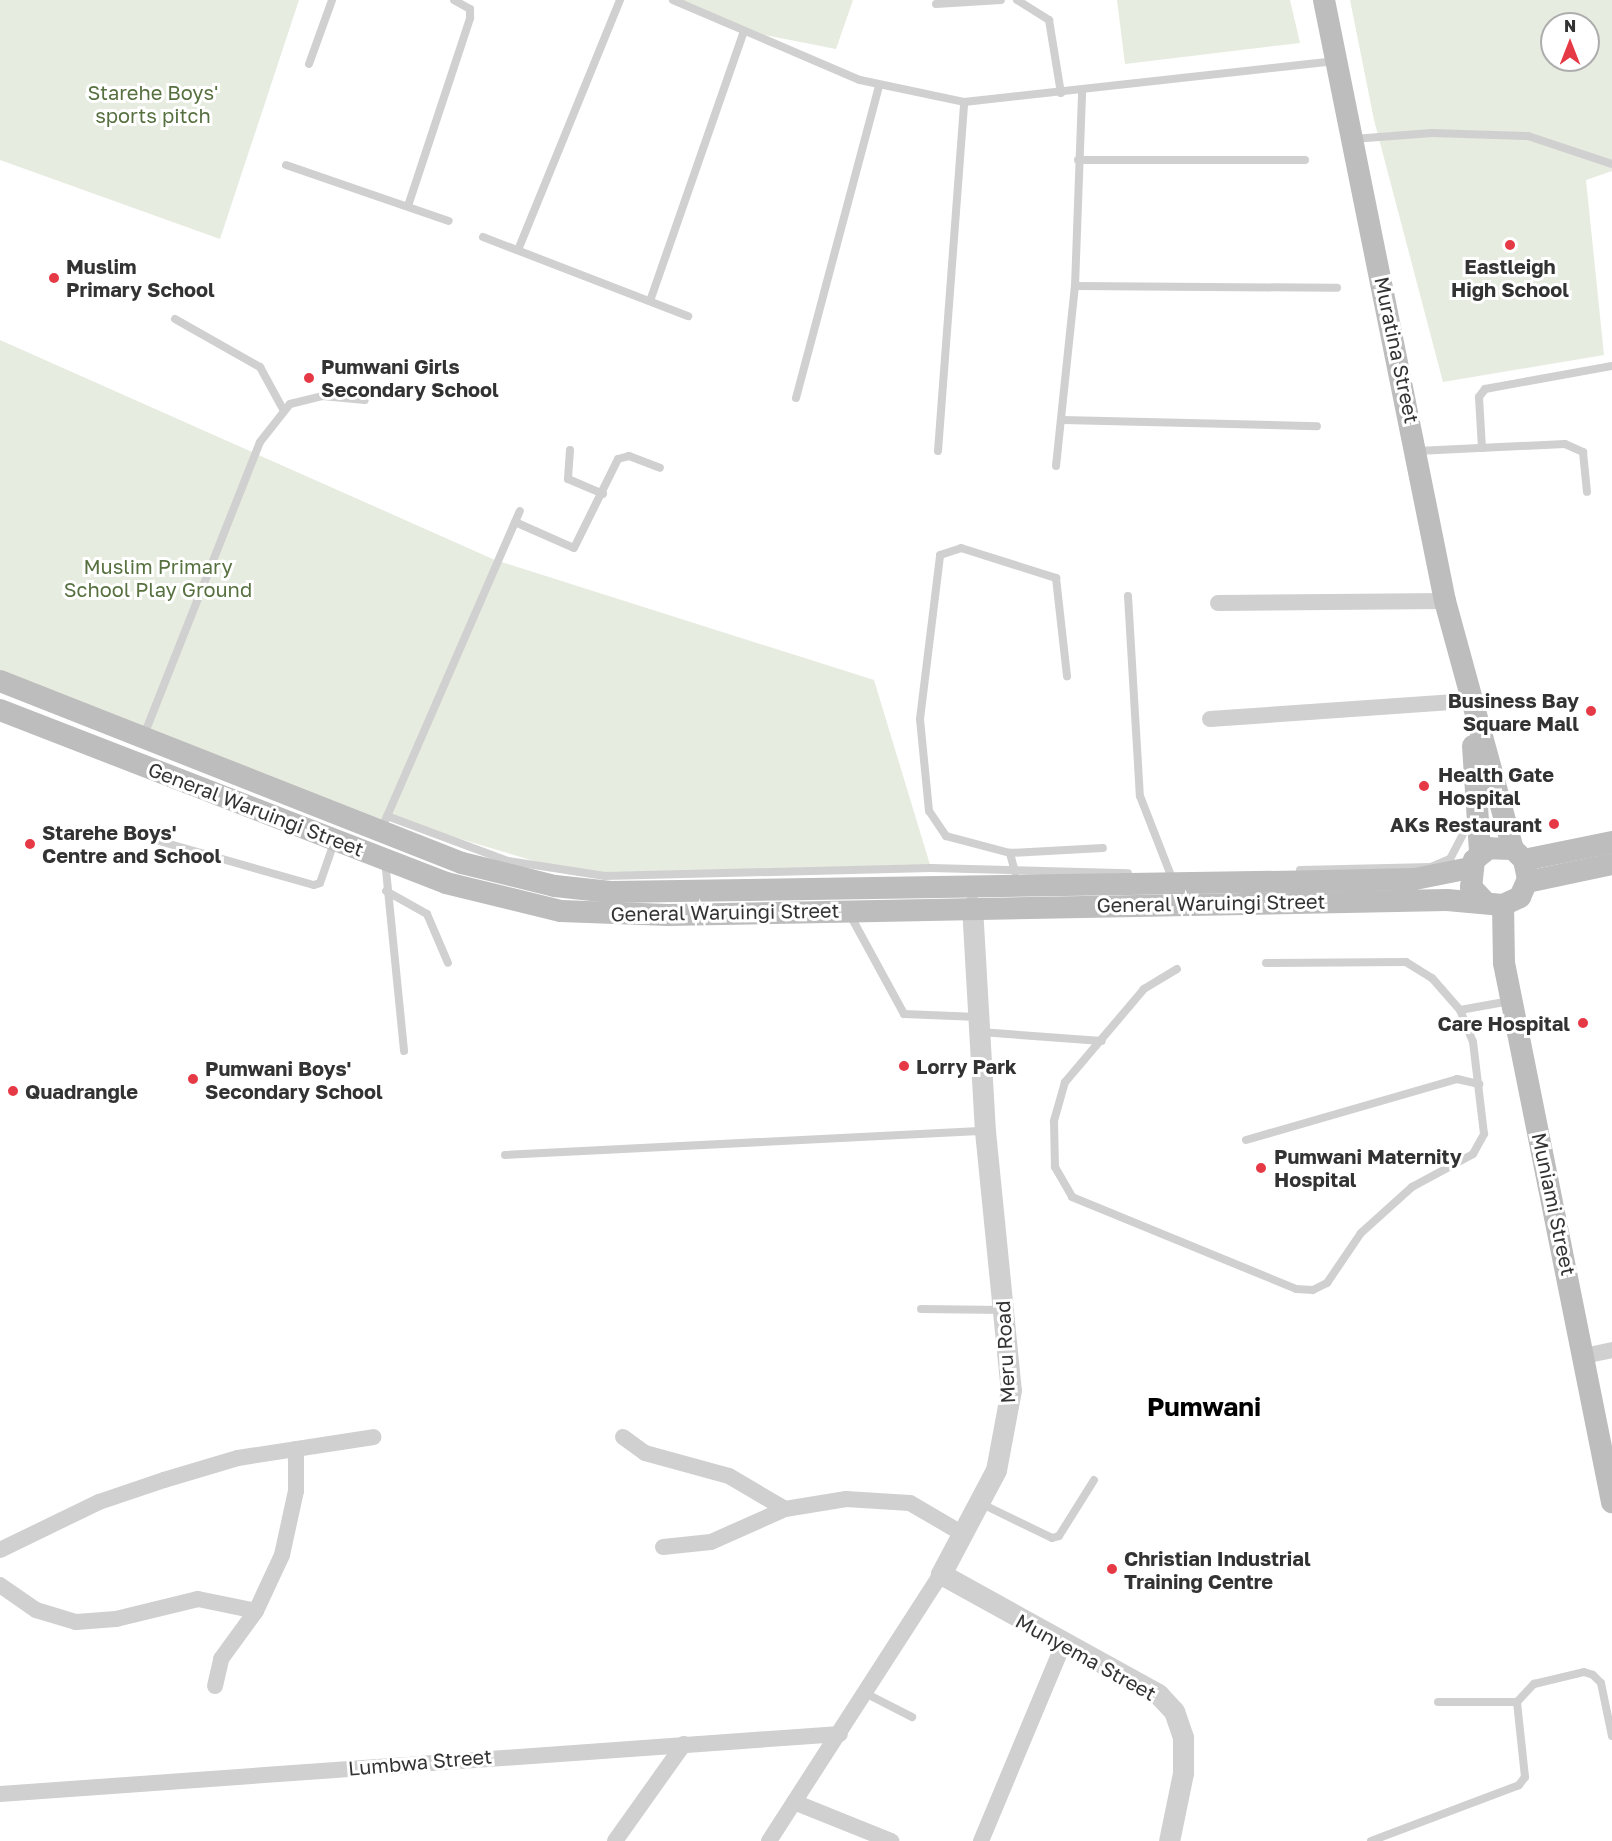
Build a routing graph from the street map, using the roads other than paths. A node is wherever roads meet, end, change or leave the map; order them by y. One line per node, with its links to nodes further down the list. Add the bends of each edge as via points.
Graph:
1 (332, 0): 11 (lane)
2 (454, 0): 21 (lane, via 470,9 470,18)
3 (620, 0): 24 (lane)
4 (673, 0): 9 (lane)
5 (1001, 0): 8 (lane)
6 (1017, 0): 14 (lane, via 1049,20)
7 (1324, 0): 10 (main road, Muratina Street)
8 (936, 4)
9 (744, 31): 12 (lane); 27 (lane)
10 (1336, 61): 13 (lane); 16 (main road, Muratina Street)
11 (309, 64)
12 (879, 85): 15 (lane); 31 (lane)
13 (1082, 90): 14 (lane); 17 (lane)
14 (1061, 93): 15 (lane)
15 (964, 102): 38 (lane)
16 (1353, 139): 19 (lane, via 1432,133 1528,136); 39 (main road, Muratina Street)
17 (1078, 160): 18 (lane); 25 (lane)
18 (1305, 160)
19 (1612, 164)
20 (286, 165): 21 (lane)
21 (408, 206): 22 (lane)
22 (449, 222)
23 (483, 237): 24 (lane)
24 (518, 250): 27 (lane)
25 (1075, 286): 26 (lane); 34 (lane)
26 (1337, 288)
27 (650, 301): 28 (lane)
28 (688, 316)
29 (175, 319): 33 (lane, via 260,367)
30 (1612, 366): 36 (lane, via 1485,389 1479,397)
31 (796, 398)
32 (365, 400): 33 (lane, via 322,396 290,404)
33 (284, 411): 54 (lane, via 260,442)
34 (1063, 420): 35 (lane); 40 (lane)
35 (1317, 426)
36 (1482, 448): 39 (lane); 42 (lane, via 1565,444 1583,452)
37 (570, 450): 43 (lane, via 568,479)
38 (938, 451)
39 (1417, 451): 47 (main road, Muratina Street)
40 (1056, 466)
41 (660, 468): 43 (lane, via 623,456)
42 (1587, 492)
43 (603, 494): 45 (lane, via 574,548)
44 (520, 511): 45 (lane)
45 (515, 522): 56 (lane)
46 (1128, 596): 67 (lane, via 1140,796)
47 (1445, 601): 48 (street); 51 (main road, Muratina Street)
48 (1218, 603)
49 (1067, 676): 61 (lane, via 1056,578 961,548 940,555 920,719 929,811 946,836)
50 (0, 681): 54 (main road, General Waruingi Street)
51 (1469, 700): 53 (street); 55 (main road, Muratina Street); 62 (main road, Muratina Street)
52 (0, 710): 58 (main road, General Waruingi Street)
53 (1210, 719)
54 (144, 736): 56 (main road, General Waruingi Street)
55 (1478, 799): 64 (main road, Muratina Street); 67 (lane, via 1463,840 1450,859 1431,867)
56 (384, 822): 64 (main road, General Waruingi Street, via 509,878 610,892 1415,879); 66 (lane, via 508,861 605,876 931,868)
57 (152, 839): 58 (lane, via 314,885)
58 (335, 840): 63 (main road, General Waruingi Street)
59 (1612, 842): 62 (main road)
60 (1103, 848): 61 (lane)
61 (1010, 853): 66 (lane)
62 (1519, 854): 64 (main road); 68 (main road)
63 (385, 860): 69 (lane); 72 (main road, General Waruingi Street, via 446,883 561,911 668,915)
64 (1475, 860): 70 (main road, via 1471,887)
65 (1612, 864): 68 (main road)
66 (1015, 872): 67 (lane)
67 (1170, 873)
68 (1527, 882): 70 (main road, via 1520,897)
69 (387, 891): 73 (lane, via 427,914); 80 (lane)
70 (1494, 904): 71 (main road, General Waruingi Street); 76 (main road, Muniami Street)
71 (972, 906): 72 (main road, General Waruingi Street); 78 (street, Meru Road)
72 (848, 910): 78 (lane, via 904,1014)
73 (448, 963)
74 (1266, 963): 77 (lane, via 1406,962 1432,978)
75 (1177, 969): 79 (lane, via 1144,989)
76 (1512, 1001): 77 (lane); 88 (main road, Muniami Street)
77 (1461, 1010): 81 (lane, via 1473,1042)
78 (978, 1024): 79 (lane); 82 (street, Meru Road)
79 (1102, 1041): 81 (lane, via 1065,1082 1058,1100 1055,1167 1072,1197 1296,1289 1313,1290 1327,1283 1361,1233 1412,1187 1473,1154 1484,1134)
80 (404, 1052)
81 (1479, 1084): 83 (lane, via 1457,1079)
82 (985, 1131): 84 (lane); 86 (street, Meru Road)
83 (1246, 1140)
84 (506, 1155)
85 (921, 1309): 86 (lane)
86 (1003, 1310): 94 (street, Meru Road, via 1011,1390 1008,1423 996,1470)
87 (1612, 1350): 88 (street)
88 (1584, 1356): 93 (main road, Muniami Street)
89 (373, 1437): 91 (street)
90 (623, 1437): 95 (street, via 645,1453 729,1476)
91 (296, 1449): 98 (street, via 238,1458 99,1502); 101 (street, via 292,1521)
92 (1094, 1480): 94 (lane, via 1059,1536 1052,1538)
93 (1612, 1502)
94 (979, 1503): 96 (street, Meru Road)
95 (785, 1509): 96 (street, via 884,1498 910,1503); 97 (street, via 711,1542)
96 (963, 1534): 99 (street, Meru Road)
97 (663, 1547)
98 (0, 1550)
99 (941, 1574): 102 (street, Munyema Street); 104 (street, Meru Road)
100 (0, 1585): 101 (street, via 36,1610 76,1622 116,1619 190,1599)
101 (256, 1611): 103 (street, via 221,1659)
102 (1064, 1643): 116 (street); 117 (street, Munyema Street, via 1158,1694 1174,1711 1183,1737 1183,1773)
103 (215, 1686)
104 (865, 1693): 107 (lane); 108 (street, Meru Road)
105 (1438, 1702): 106 (lane)
106 (1517, 1702): 109 (lane, via 1534,1684 1584,1672 1593,1675 1601,1683); 118 (lane, via 1526,1768 1519,1785)
107 (912, 1717)
108 (840, 1734): 110 (street, Lumbwa Street); 112 (street, Meru Road)
109 (1612, 1736)
110 (684, 1744): 111 (street, Lumbwa Street); 113 (street)
111 (0, 1794)
112 (794, 1802): 114 (street, Meru Road); 115 (street)
113 (615, 1841)
114 (769, 1841)
115 (891, 1841)
116 (981, 1841)
117 (1169, 1841)
118 (1371, 1841)

